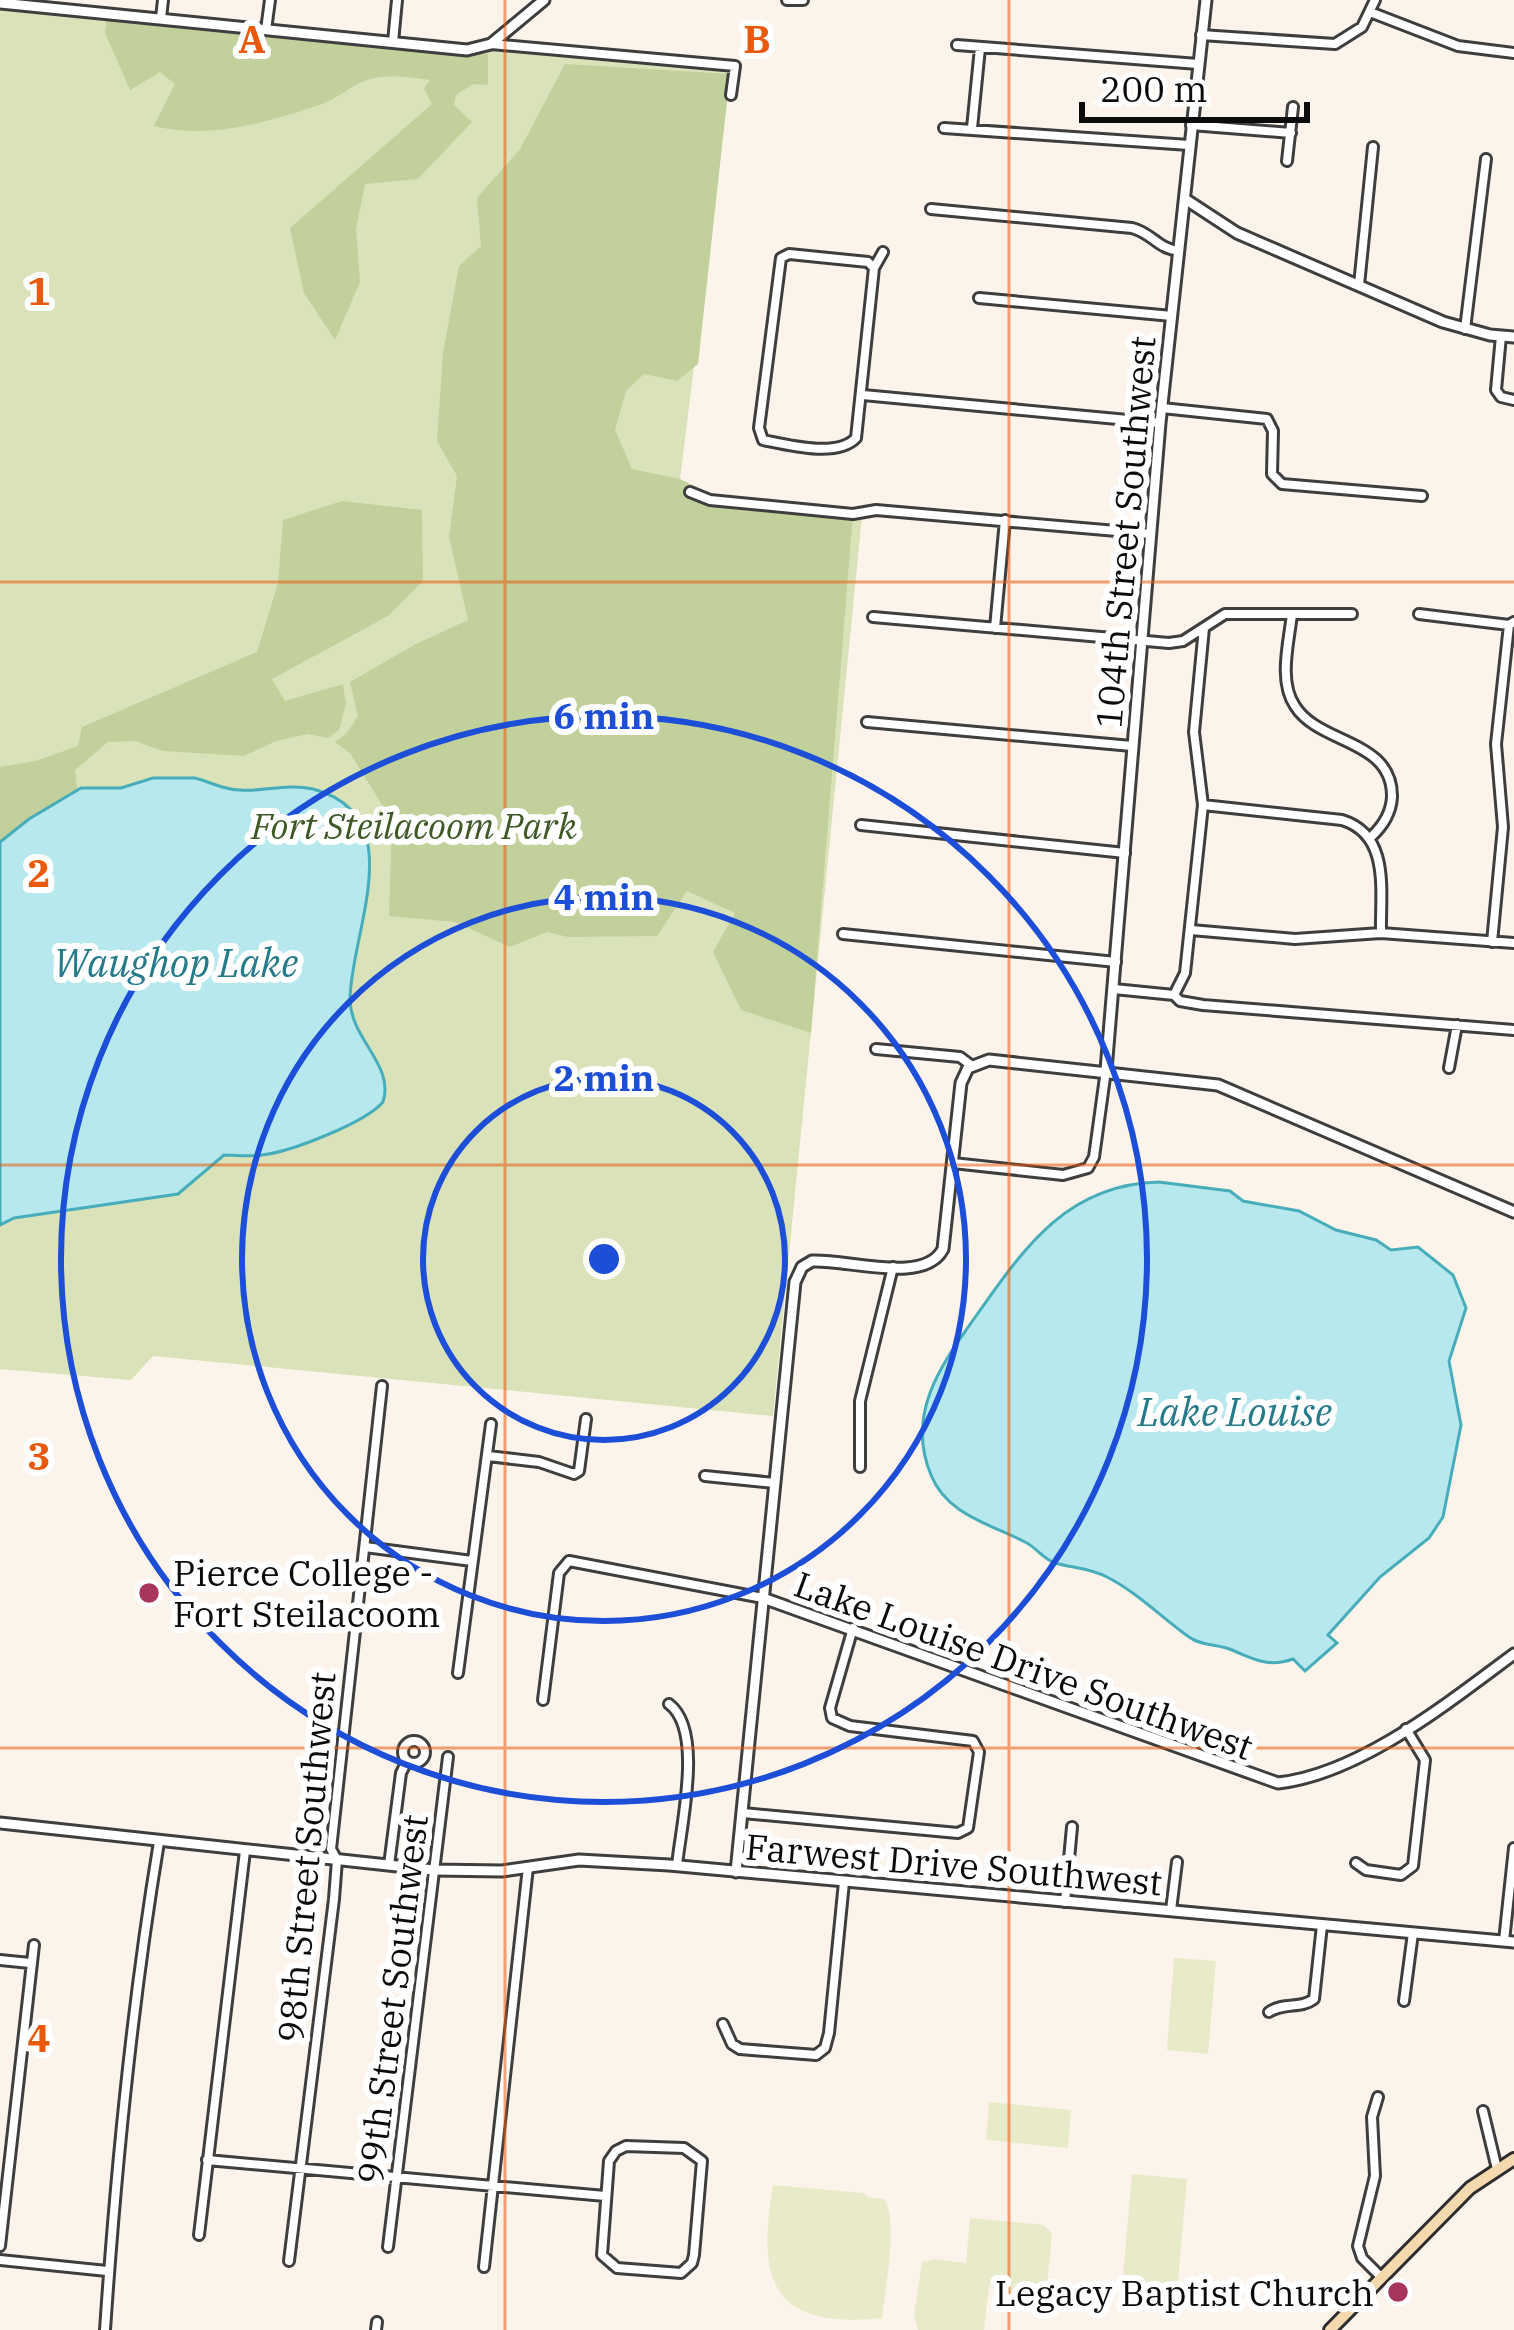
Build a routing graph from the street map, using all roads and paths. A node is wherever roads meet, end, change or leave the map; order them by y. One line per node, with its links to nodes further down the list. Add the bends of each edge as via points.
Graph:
1 (163, 0): 12 (street)
2 (270, 0): 13 (street)
3 (397, 0): 15 (street)
4 (544, 0): 16 (street)
5 (788, 0): 6 (street)
6 (803, 0)
7 (1206, 0): 14 (street, 104th Street Southwest)
8 (1376, 0): 11 (street)
9 (0, 3): 10 (street)
10 (59, 4): 12 (street)
11 (1370, 12): 14 (street, via 1335,44); 19 (street, via 1458,46)
12 (161, 18): 13 (street)
13 (266, 30): 15 (street)
14 (1202, 35): 20 (street, 104th Street Southwest)
15 (393, 42): 16 (street, via 466,50)
16 (491, 44): 21 (street, via 735,66)
17 (957, 45): 18 (street)
18 (980, 48): 20 (street); 25 (street)
19 (1514, 53)
20 (1198, 64): 23 (street, 104th Street Southwest)
21 (731, 95)
22 (1293, 107): 26 (street)
23 (1191, 125): 26 (street); 27 (street, 104th Street Southwest)
24 (944, 128): 25 (street)
25 (972, 128): 27 (street)
26 (1291, 133): 30 (street)
27 (1189, 145): 31 (street, 104th Street Southwest)
28 (1373, 147): 36 (street)
29 (1486, 159): 39 (street)
30 (1288, 161)
31 (1185, 200): 33 (street, 104th Street Southwest); 36 (street, via 1237,233)
32 (932, 209): 33 (street, via 1132,228 1160,248)
33 (1179, 250): 38 (street, 104th Street Southwest)
34 (883, 252): 35 (street)
35 (874, 268): 42 (street); 42 (street, via 781,258 759,435 848,446 859,432)
36 (1359, 285): 39 (street)
37 (979, 298): 38 (street)
38 (1172, 316): 44 (street, 104th Street Southwest)
39 (1466, 329): 40 (street)
40 (1501, 336): 41 (street); 43 (street, via 1496,390)
41 (1514, 338)
42 (862, 395): 45 (street)
43 (1514, 400)
44 (1162, 408): 45 (street, 104th Street Southwest); 47 (street, via 1267,419 1272,474 1282,484)
45 (1160, 423): 49 (street, 104th Street Southwest)
46 (690, 492): 48 (street, via 853,514)
47 (1422, 496)
48 (1005, 520): 49 (street); 56 (street)
49 (1151, 533): 57 (street, 104th Street Southwest)
50 (1292, 614): 51 (street); 55 (street, via 1231,613); 62 (street, via 1292,703 1378,760 1390,782 1388,815)
51 (1352, 614)
52 (1419, 614): 54 (street)
53 (873, 616): 56 (street)
54 (1512, 624): 67 (street, via 1496,744 1503,827)
55 (1204, 626): 57 (street, via 1184,641); 60 (street, via 1194,733)
56 (995, 628): 57 (street)
57 (1141, 640): 59 (street, 104th Street Southwest)
58 (867, 722): 59 (street)
59 (1132, 746): 63 (street, 104th Street Southwest)
60 (1203, 805): 62 (street, via 1342,820); 64 (street)
61 (861, 825): 63 (street)
62 (1371, 837): 65 (street, via 1380,863)
63 (1125, 853): 69 (street, 104th Street Southwest)
64 (1191, 930): 65 (street, via 1295,939); 71 (street)
65 (1381, 933): 67 (street)
66 (843, 934): 69 (street)
67 (1492, 942): 68 (street)
68 (1514, 944)
69 (1115, 962): 70 (street, 104th Street Southwest)
70 (1114, 989): 71 (street); 77 (street, 104th Street Southwest)
71 (1174, 995): 72 (street, via 1203,1005)
72 (1457, 1025): 73 (street); 76 (street)
73 (1514, 1030)
74 (876, 1048): 75 (street, via 960,1057)
75 (972, 1066): 77 (street, via 988,1060); 78 (street, via 962,1082)
76 (1448, 1068)
77 (1106, 1070): 78 (street, via 1094,1157 1084,1171); 79 (street, via 1219,1085)
78 (953, 1163): 80 (street, via 939,1258 927,1267)
79 (1514, 1212)
80 (893, 1267): 85 (street, via 860,1401); 87 (street, Lake Louise Drive Southwest, via 820,1260 799,1271)
81 (382, 1386): 88 (street, 98th Street Southwest)
82 (586, 1419): 84 (street, via 577,1473)
83 (491, 1424): 84 (street)
84 (488, 1456): 89 (street)
85 (860, 1467)
86 (704, 1475): 87 (street)
87 (775, 1483): 90 (street, Lake Louise Drive Southwest)
88 (365, 1547): 89 (street); 105 (street, 98th Street Southwest)
89 (472, 1561): 93 (street)
90 (763, 1598): 91 (street, Lake Louise Drive Southwest); 94 (street, via 565,1563); 99 (street)
91 (853, 1628): 96 (street, Lake Louise Drive Southwest, via 1267,1782 1321,1772); 99 (street, via 832,1718 974,1742 968,1828)
92 (1514, 1654): 96 (street, Lake Louise Drive Southwest)
93 (458, 1673)
94 (543, 1700)
95 (669, 1704): 109 (street, via 685,1723 688,1746)
96 (1406, 1729): 107 (street, via 1425,1760 1414,1861 1408,1872)
97 (448, 1756): 111 (street, 99th Street Southwest)
98 (407, 1761): 108 (street)
99 (743, 1813): 112 (street)
100 (0, 1823): 102 (street, Farwest Drive Southwest)
101 (1072, 1827): 115 (street)
102 (159, 1842): 104 (street, Farwest Drive Southwest); 141 (street)
103 (1514, 1848): 113 (street)
104 (245, 1851): 105 (street, Farwest Drive Southwest); 129 (street)
105 (337, 1860): 108 (street, Farwest Drive Southwest); 130 (street, 98th Street Southwest)
106 (1177, 1862): 116 (street)
107 (1356, 1863)
108 (389, 1865): 111 (street, Farwest Drive Southwest)
109 (677, 1865): 110 (street, Farwest Drive Southwest, via 579,1860); 112 (street, Farwest Drive Southwest)
110 (528, 1867): 111 (street, Farwest Drive Southwest); 133 (street)
111 (434, 1870): 132 (street, 99th Street Southwest)
112 (736, 1872): 114 (street, Farwest Drive Southwest)
113 (1512, 1875): 119 (street)
114 (844, 1882): 115 (street, Farwest Drive Southwest); 125 (street, via 828,2040 820,2053 740,2049)
115 (1065, 1902): 116 (street, Farwest Drive Southwest)
116 (1171, 1910): 117 (street, Farwest Drive Southwest)
117 (1322, 1925): 118 (street, Farwest Drive Southwest); 124 (street, via 1314,2000)
118 (1413, 1933): 119 (street, Farwest Drive Southwest); 123 (street)
119 (1509, 1941)
120 (34, 1946): 122 (street)
121 (0, 1960): 122 (street)
122 (30, 1963): 136 (street)
123 (1404, 2001)
124 (1269, 2012)
125 (723, 2024)
126 (1378, 2097): 142 (street, via 1375,2176 1358,2246)
127 (1483, 2111): 131 (street)
128 (1514, 2159): 131 (main road)
129 (207, 2160): 130 (street); 135 (street)
130 (302, 2168): 132 (street); 139 (street, 98th Street Southwest)
131 (1498, 2169): 142 (main road)
132 (398, 2177): 133 (street); 137 (street, 99th Street Southwest)
133 (491, 2185): 134 (street); 140 (street)
134 (605, 2196): 134 (street, via 606,2262 688,2268 703,2168 698,2156 616,2150)
135 (200, 2235)
136 (0, 2246)
137 (388, 2247)
138 (0, 2260): 141 (street)
139 (289, 2260)
140 (484, 2267)
141 (106, 2271): 143 (street)
142 (1381, 2277): 144 (main road)
143 (105, 2330)
144 (1330, 2330)

